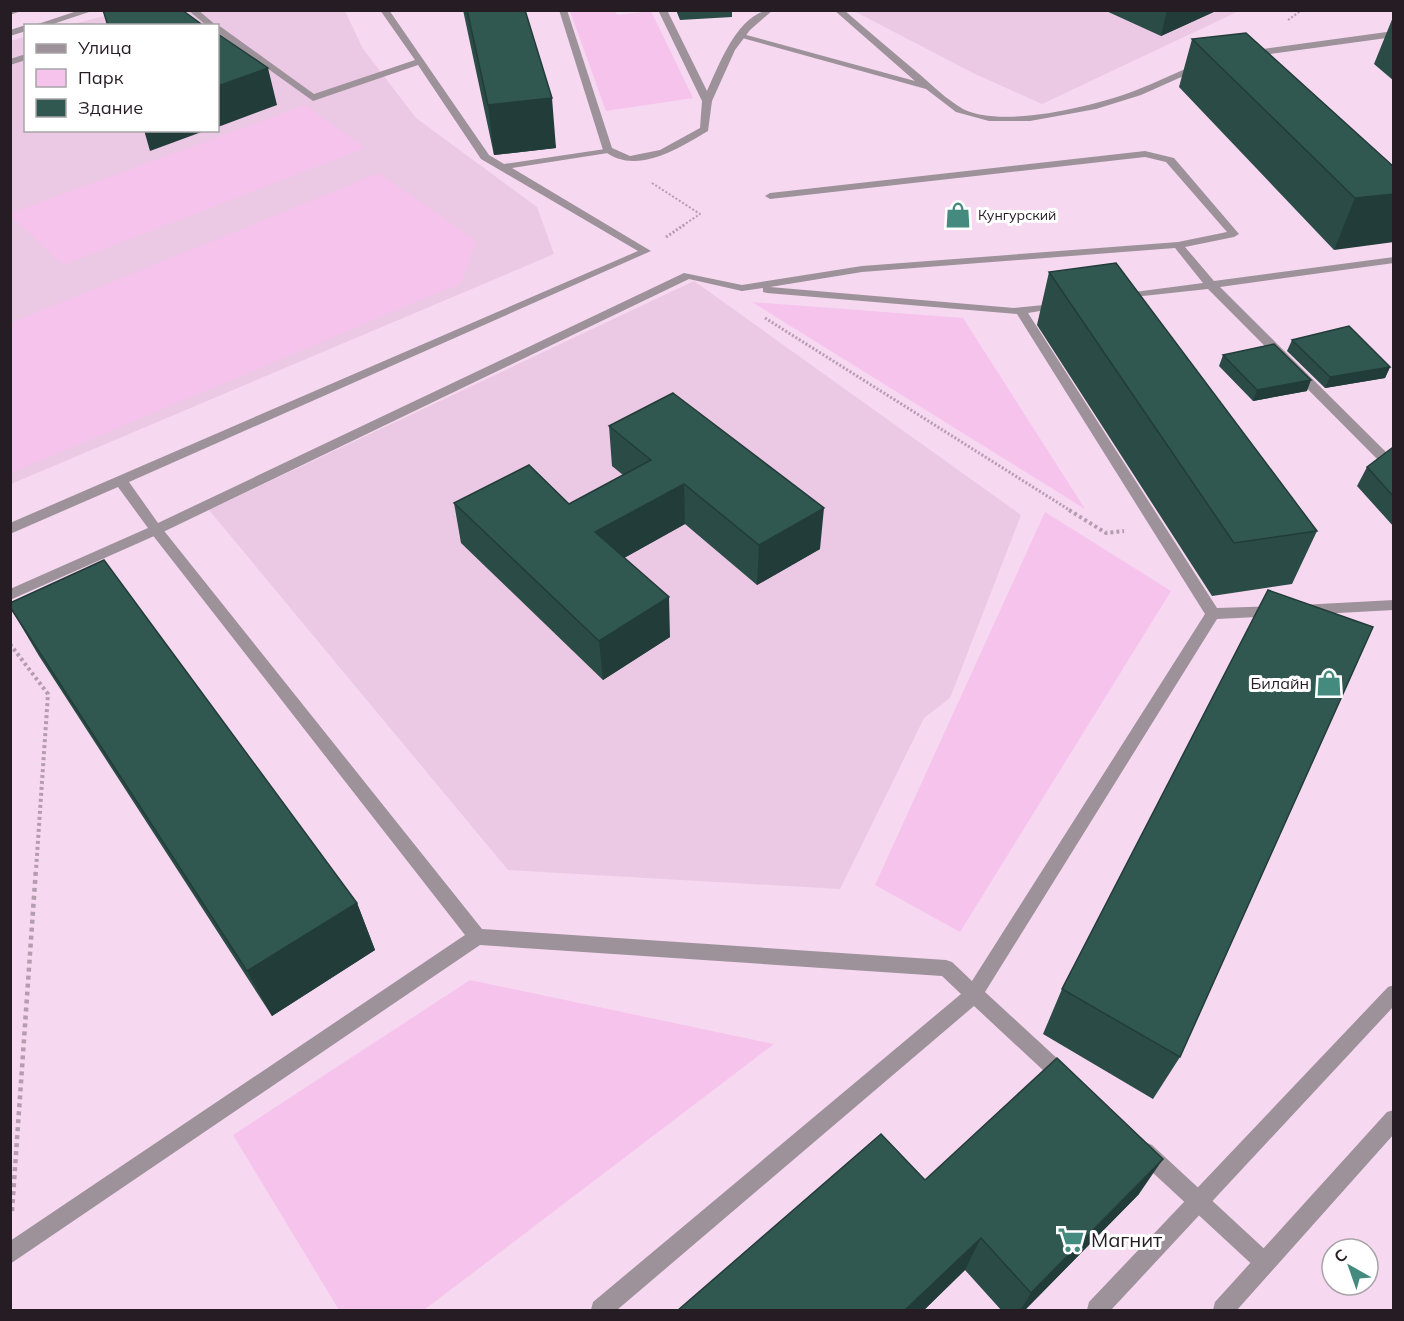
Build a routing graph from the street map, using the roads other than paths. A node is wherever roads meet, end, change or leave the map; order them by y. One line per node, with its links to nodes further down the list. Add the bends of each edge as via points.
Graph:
1 (20, 10): 9 (street)
2 (91, 10): 10 (street)
3 (192, 10): 11 (street)
4 (384, 10): 15 (street)
5 (563, 10): 20 (street)
6 (662, 10): 19 (street)
7 (769, 10): 14 (street, via 747,25)
8 (838, 10): 18 (street)
9 (10, 13)
10 (43, 24)
11 (210, 24)
12 (219, 30): 15 (street, via 313,98)
13 (1394, 34): 16 (street, via 1239,56)
14 (739, 36): 18 (street); 19 (street)
15 (420, 61): 21 (street, via 485,157)
16 (1252, 63)
17 (1206, 64): 18 (street, via 1131,95 1041,116 990,118 969,114)
18 (929, 87)
19 (707, 101): 20 (street, via 705,129 663,152 629,159)
20 (608, 150): 21 (street)
21 (502, 167): 31 (street, via 646,250)
22 (770, 196): 23 (street, via 1145,154 1170,160 1234,234)
23 (1178, 245): 25 (street); 26 (street, via 862,269)
24 (1394, 260): 25 (street)
25 (1211, 285): 27 (street); 30 (street)
26 (742, 288): 29 (street); 33 (street, via 688,275)
27 (1110, 298)
28 (1076, 303): 29 (street)
29 (1020, 310): 36 (street)
30 (1394, 468)
31 (121, 481): 32 (street); 33 (street)
32 (10, 529)
33 (156, 530): 34 (street); 37 (street)
34 (10, 595)
35 (1394, 605): 36 (street)
36 (1213, 615): 39 (street)
37 (477, 937): 39 (street, via 946,968); 44 (street)
38 (1394, 993): 43 (street)
39 (974, 994): 40 (street); 46 (street)
40 (1077, 1090)
41 (1394, 1119): 45 (street)
42 (1129, 1138): 43 (street)
43 (1198, 1202): 45 (street); 47 (street)
44 (10, 1254)
45 (1265, 1263): 48 (street)
46 (601, 1311)
47 (1097, 1311)
48 (1223, 1311)

